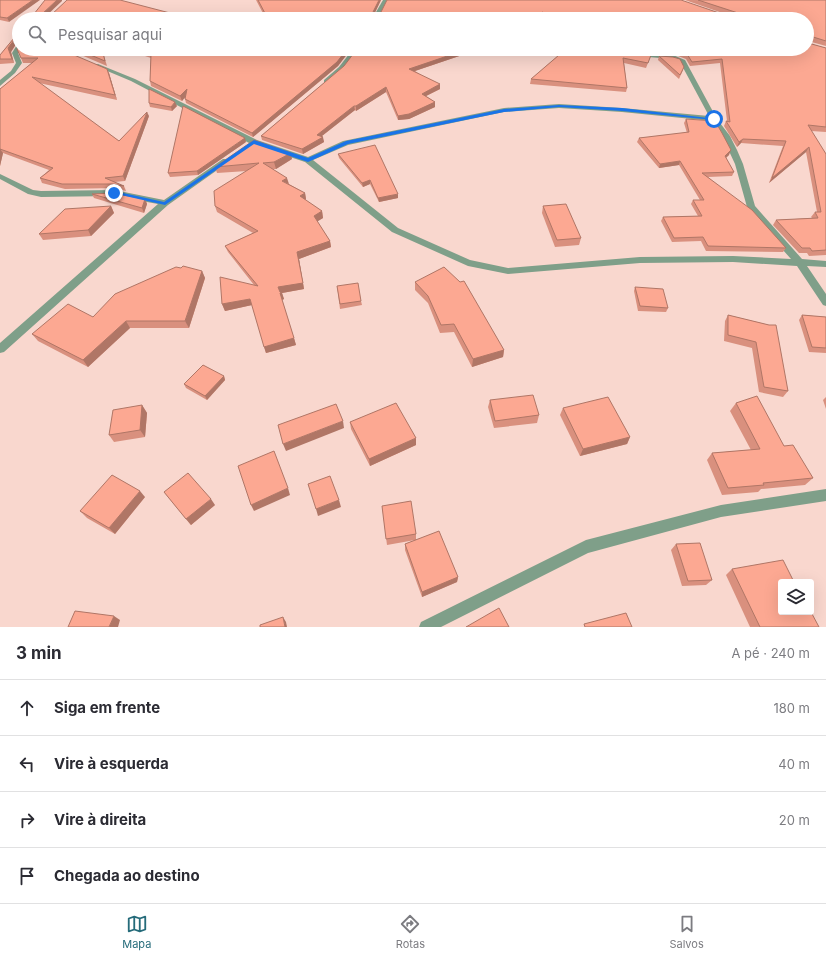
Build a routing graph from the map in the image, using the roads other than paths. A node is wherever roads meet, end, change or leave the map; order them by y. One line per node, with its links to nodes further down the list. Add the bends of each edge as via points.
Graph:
1 (386, 0): 2 (street)
2 (378, 12)
3 (16, 56): 7 (street, via 19,63 17,68)
4 (350, 56): 8 (street)
5 (660, 56): 9 (street, via 683,61)
6 (92, 63): 11 (street, via 133,80 254,142)
7 (0, 84)
8 (320, 87)
9 (714, 119): 11 (street, via 559,106 504,110 346,143); 14 (street, via 726,136 739,164 751,206)
10 (235, 155): 13 (street)
11 (308, 160): 14 (street, via 395,230 468,263 508,271 640,260 733,259)
12 (0, 176): 13 (street, via 31,192 41,194 114,193)
13 (165, 204): 17 (street)
14 (800, 263): 15 (street); 16 (street)
15 (826, 264)
16 (826, 302)
17 (0, 349)
18 (826, 495): 19 (street, via 721,511 586,547)
19 (426, 627)

